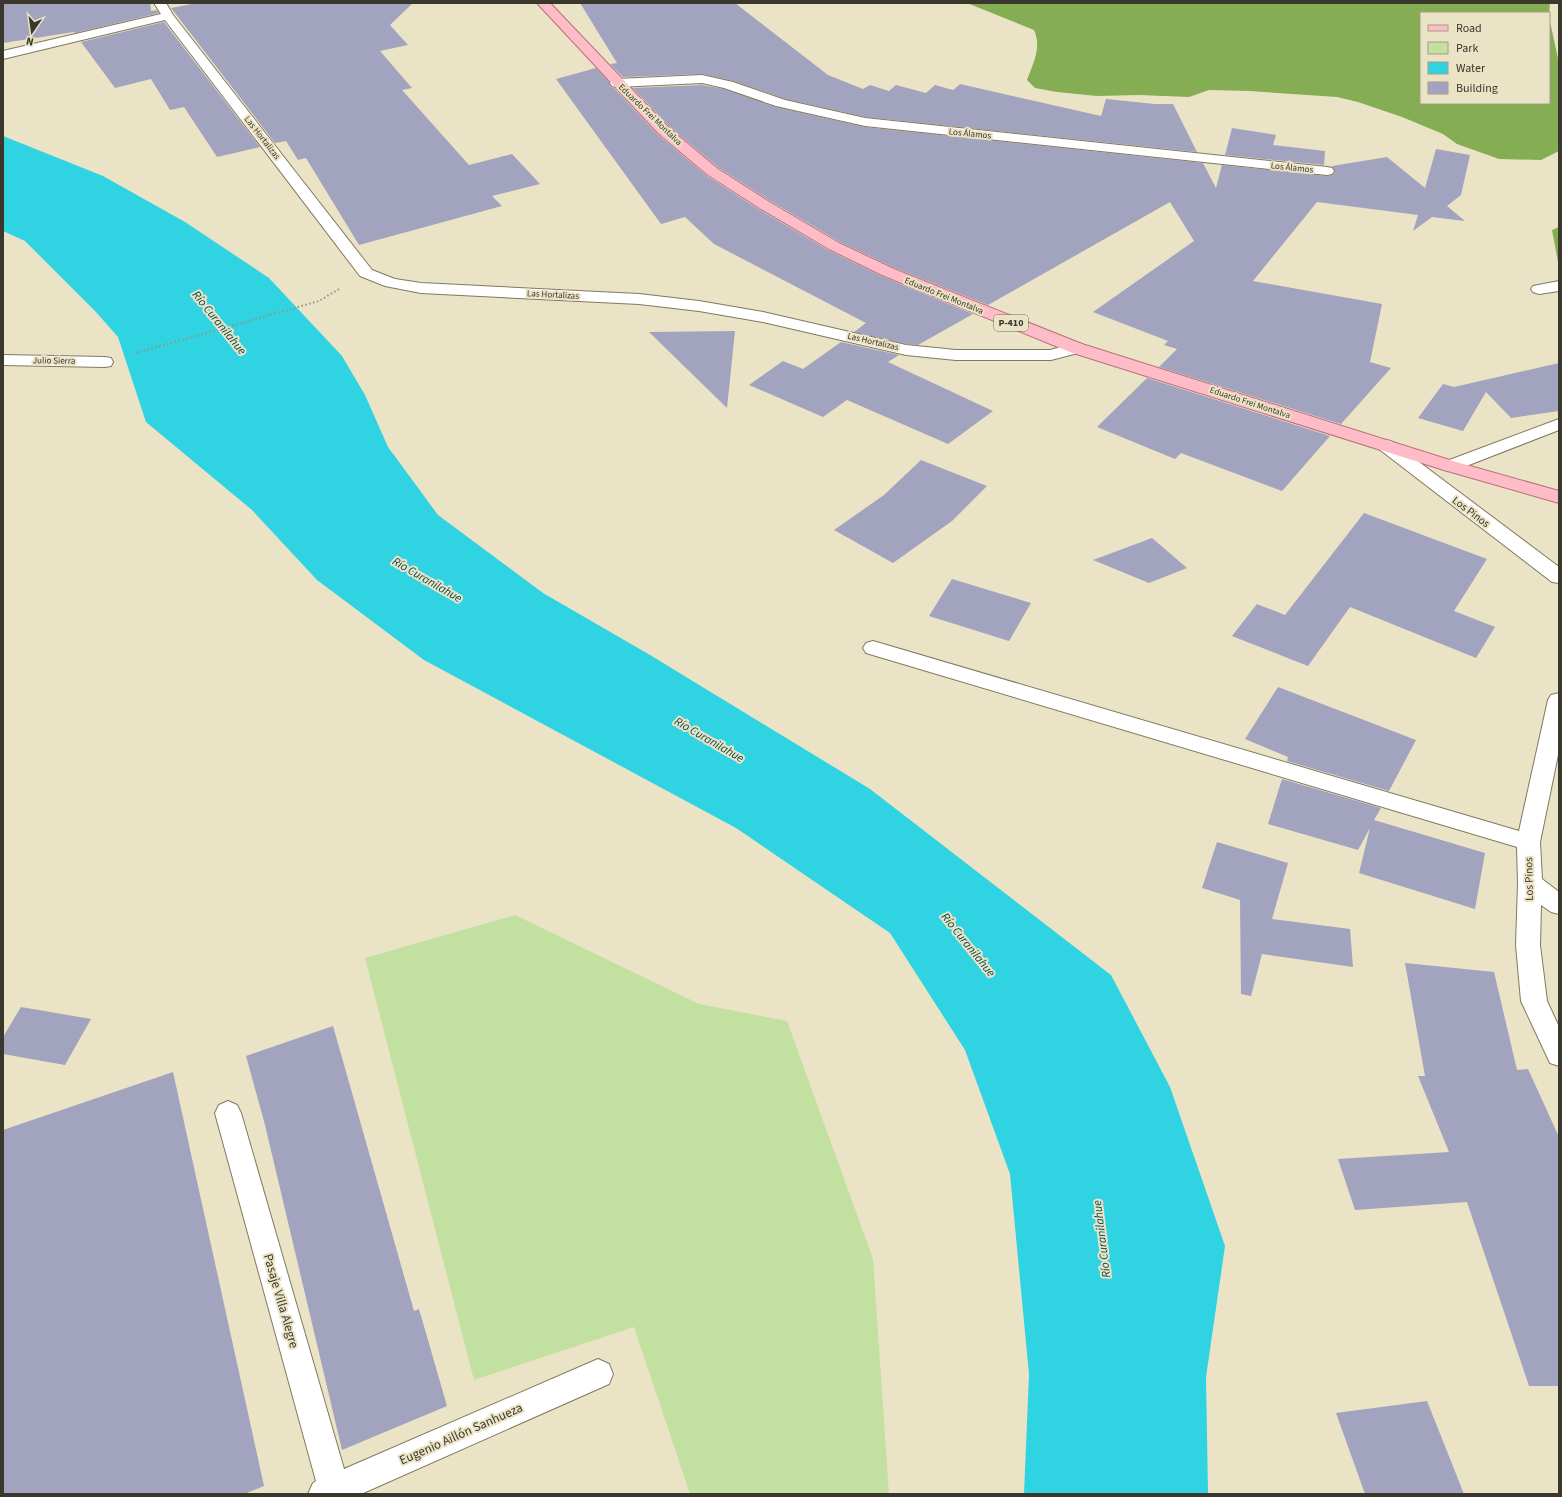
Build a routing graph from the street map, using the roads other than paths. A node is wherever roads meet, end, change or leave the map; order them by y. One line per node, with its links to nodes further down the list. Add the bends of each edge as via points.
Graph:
1 (543, 3): 4 (main road, Eduardo Frei Montalva / P-410)
2 (164, 9): 3 (street); 8 (street, Las Hortalizas, via 366,273 391,283 421,288 639,299 699,306 763,317 913,351 1000,356 1051,355)
3 (3, 55)
4 (617, 83): 5 (street, Los Álamos, via 702,79 781,103 865,122); 8 (main road, Eduardo Frei Montalva / P-410, via 664,131 713,172 834,246 977,310)
5 (1327, 171)
6 (1559, 286): 7 (street)
7 (1539, 289)
8 (1076, 348): 12 (main road, Eduardo Frei Montalva / P-410)
9 (3, 360): 10 (street, Julio Sierra)
10 (105, 362)
11 (1559, 424): 13 (street)
12 (1384, 445): 13 (main road, Eduardo Frei Montalva / P-410); 15 (street, Los Pinos)
13 (1450, 466): 14 (main road, Eduardo Frei Montalva / P-410)
14 (1559, 497)
15 (1559, 577)
16 (873, 648): 18 (street)
17 (1559, 700): 18 (street, Los Pinos)
18 (1528, 842): 19 (street, Los Pinos)
19 (1530, 883): 20 (street); 21 (street, Los Pinos, via 1528,945 1534,1001)
20 (1559, 905)
21 (1559, 1055)
22 (228, 1113): 24 (street, Pasaje Villa Alegre)
23 (598, 1374): 24 (street, Eugenio Aillón Sanhueza)
24 (329, 1492)

